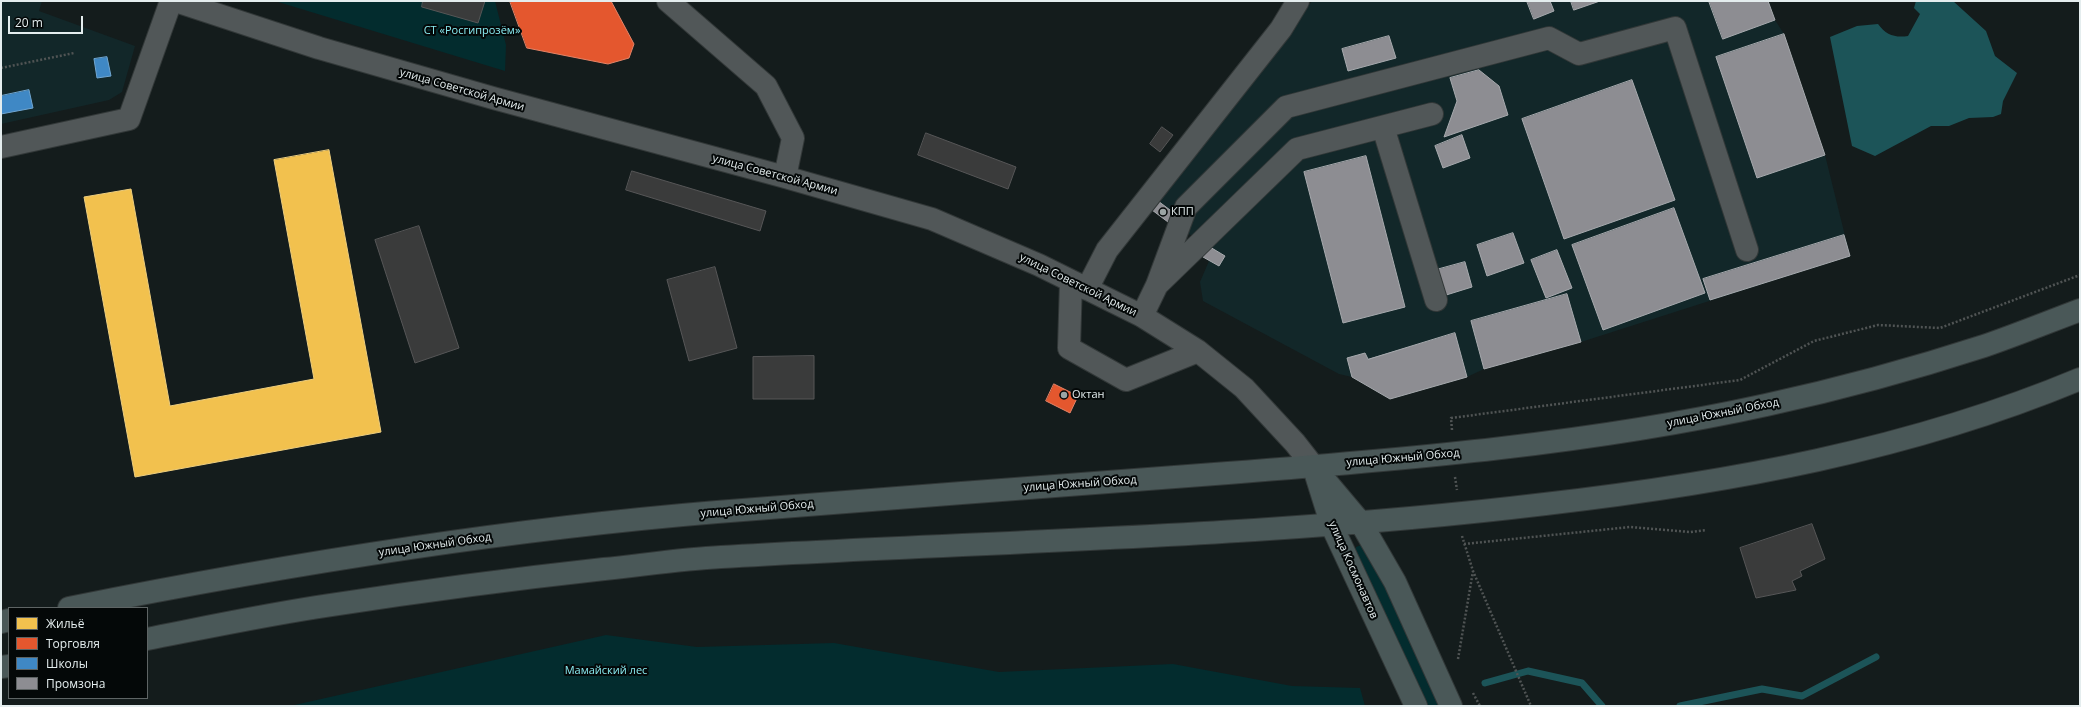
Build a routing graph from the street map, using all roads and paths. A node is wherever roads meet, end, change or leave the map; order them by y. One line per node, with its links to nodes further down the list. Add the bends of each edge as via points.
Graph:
1 (171, 1): 9 (street, via 129,119)
2 (176, 1): 10 (street, улица Советской Армии, via 334,53)
3 (668, 1): 10 (street, via 766,86 793,138)
4 (1298, 1): 13 (street, via 1281,29)
5 (74, 53): 6 (path)
6 (1, 68)
7 (1432, 114): 8 (street)
8 (1383, 127): 14 (street, via 1297,149); 15 (street)
9 (1, 147)
10 (785, 177): 13 (street, улица Советской Армии, via 932,219)
11 (1747, 250): 14 (street, via 1675,28 1579,54 1550,38 1286,107 1186,207)
12 (2080, 275): 20 (path, via 1940,328 1878,325 1814,341 1740,380 1451,418)
13 (1079, 285): 17 (street, улица Советской Армии); 18 (street, via 1069,348 1126,380)
14 (1157, 285): 17 (street)
15 (1436, 300)
16 (2080, 310): 20 (main road, улица Южный Обход, via 1986,345 1906,370 1769,404 1677,423)
17 (1142, 316): 18 (street, улица Советской Армии)
18 (1198, 351): 21 (street, улица Советской Армии, via 1244,388 1286,432)
19 (2080, 379): 22 (main road, via 2040,396 1935,430 1771,471 1623,495)
20 (1453, 454): 21 (main road, улица Южный Обход); 22 (path)
21 (1313, 466): 23 (main road, улица Космонавтов); 24 (main road, улица Космонавтов); 28 (main road, улица Южный Обход, via 711,512 506,534 319,561)
22 (1459, 515): 23 (main road); 26 (path)
23 (1361, 523): 24 (main road); 33 (main road, улица Космонавтов, via 1395,582)
24 (1332, 526): 29 (main road, via 716,557 511,579 326,606); 32 (main road, улица Космонавтов)
25 (1706, 530): 26 (path, via 1690,532 1630,528)
26 (1464, 544): 27 (path)
27 (1473, 571): 30 (path, via 1457,658); 35 (path)
28 (74, 607)
29 (148, 639)
30 (1460, 665)
31 (1470, 685): 34 (path)
32 (1416, 706)
33 (1451, 706)
34 (1480, 706)
35 (1531, 706)

